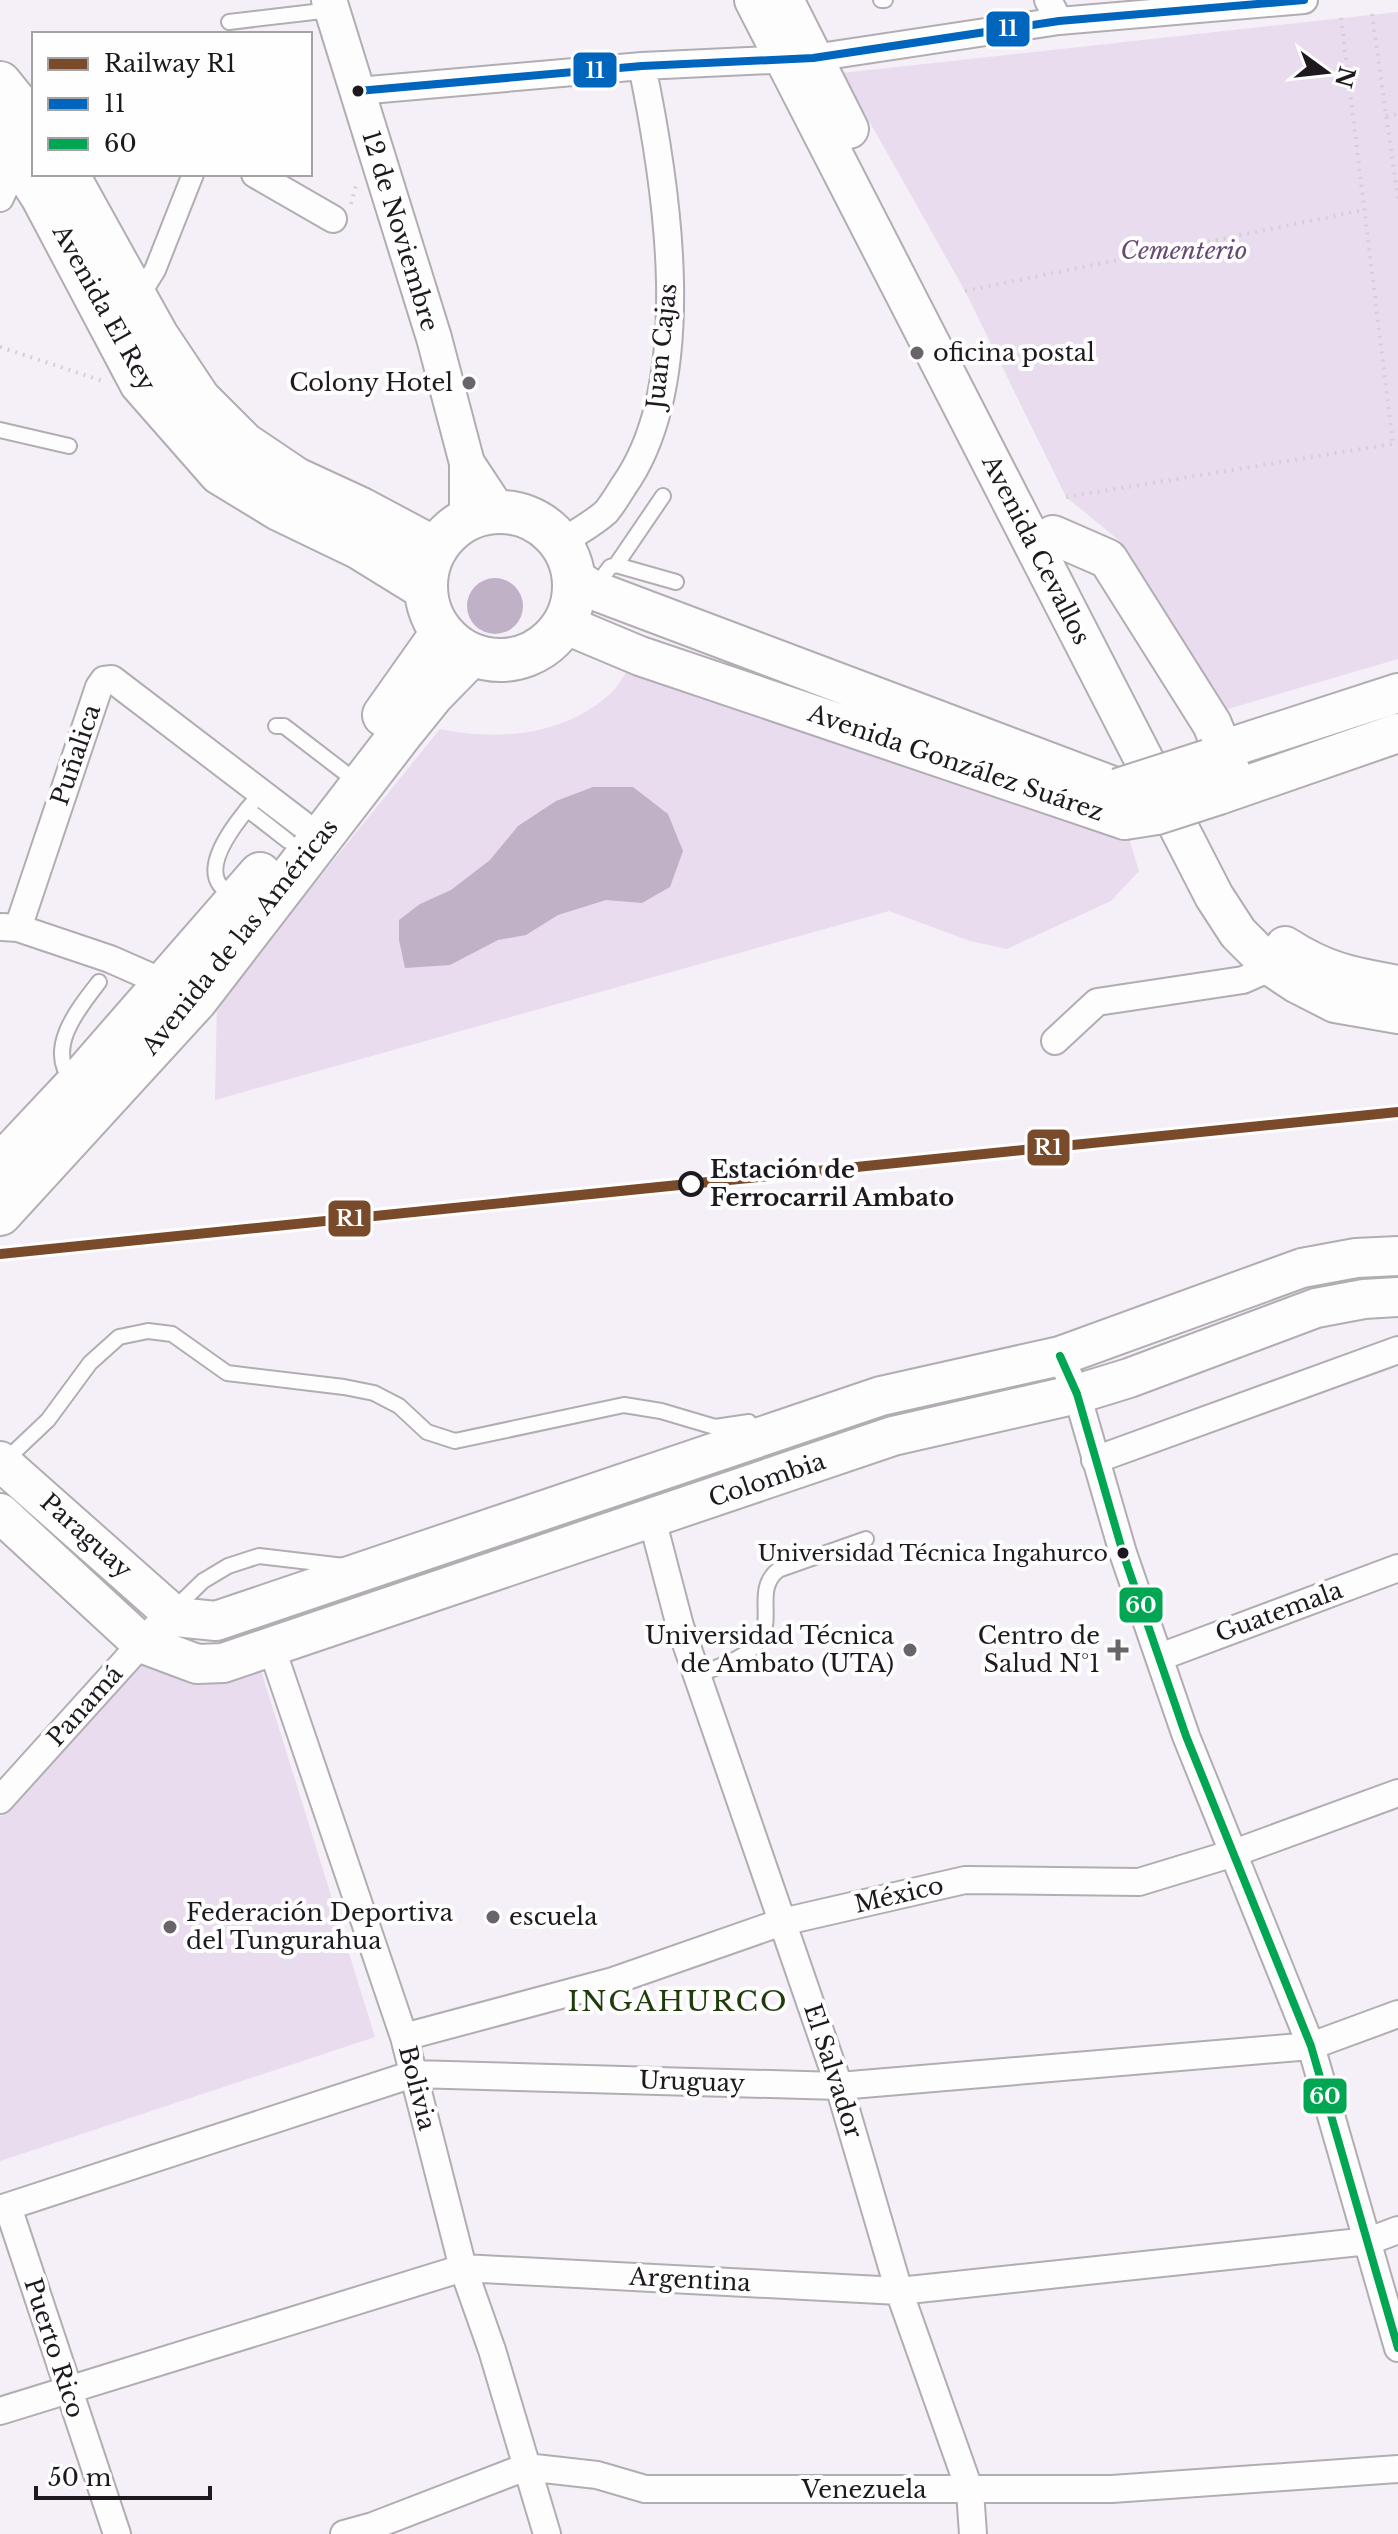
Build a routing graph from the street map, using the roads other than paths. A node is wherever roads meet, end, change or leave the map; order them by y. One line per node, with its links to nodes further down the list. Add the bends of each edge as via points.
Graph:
1 (754, 0): 8 (main road, Avenida Cevallos)
2 (784, 0): 8 (main road, Avenida Cevallos)
3 (1304, 0): 4 (street)
4 (1213, 4): 6 (street)
5 (330, 5): 7 (lane); 10 (street, 12 de Noviembre)
6 (1054, 11): 8 (street)
7 (229, 22)
8 (799, 59): 9 (street); 24 (main road, Avenida Cevallos); 41 (main road, Avenida Cevallos, via 1214,896 1238,933)
9 (642, 66): 10 (street); 26 (street, Juan Cajas, via 655,128 671,285 664,380 651,435 606,512)
10 (358, 91): 23 (street, 12 de Noviembre)
11 (14, 115): 12 (main road, Avenida El Rey); 17 (street)
12 (32, 167)
13 (35, 176): 28 (main road, Avenida El Rey, via 141,383 220,473)
14 (68, 176): 19 (main road, Avenida El Rey)
15 (192, 176): 19 (street, via 155,270)
16 (258, 176): 18 (street)
17 (0, 198)
18 (333, 219)
19 (137, 299): 25 (main road, Avenida El Rey, via 199,399 244,444 296,479)
20 (0, 430): 21 (lane)
21 (69, 446)
22 (663, 496): 26 (lane)
23 (483, 515): 25 (main road, via 455,527); 26 (main road, via 526,516 545,527)
24 (1053, 535): 33 (main road, via 1108,559 1212,724); 43 (main road, Avenida Cevallos, via 1206,840 1256,921 1311,963 1341,975)
25 (436, 549): 28 (main road)
26 (582, 579): 27 (lane); 29 (main road, via 554,637 537,650 516,659 493,660); 37 (main road, Avenida González Suárez, via 578,630 640,656)
27 (676, 582)
28 (426, 589): 29 (main road, via 428,605)
29 (457, 644): 34 (main road, Avenida de las Américas); 44 (main road, Avenida de las Américas, via 432,695)
30 (1398, 693): 33 (main road, Avenida González Suárez)
31 (276, 726): 34 (lane, via 284,726)
32 (1398, 733): 36 (main road, Avenida González Suárez)
33 (1215, 754): 36 (main road); 37 (main road, Avenida González Suárez, bridge)
34 (344, 772): 38 (main road, Avenida de las Américas)
35 (249, 787): 38 (street, Puñalica); 39 (lane, via 215,871 220,884); 40 (street, Puñalica, via 112,679 104,680)
36 (1228, 791): 37 (main road, Avenida González Suárez, bridge, via 1157,815)
37 (1102, 797)
38 (295, 833): 39 (main road, Avenida de las Américas)
39 (240, 897): 44 (main road, Avenida de las Américas)
40 (9, 928): 44 (street, via 110,959)
41 (1272, 967): 45 (main road, Avenida Cevallos, via 1335,1003); 46 (street, via 1243,980 1097,1002)
42 (99, 982): 47 (lane, via 74,1014 64,1039 62,1059)
43 (1398, 985)
44 (182, 991): 47 (main road, Avenida de las Américas); 49 (main road, Avenida de las Américas)
45 (1398, 1014)
46 (1055, 1041)
47 (76, 1085): 48 (main road, Avenida de las Américas)
48 (0, 1166)
49 (0, 1214)
50 (1398, 1256): 53 (main road, Colombia, via 1302,1268)
51 (1398, 1297): 54 (main road, Colombia, via 1316,1308)
52 (1398, 1350): 56 (street)
53 (1060, 1356): 54 (street); 62 (main road, Colombia, via 887,1387 216,1621)
54 (1077, 1394): 56 (street); 58 (main road, Colombia, via 893,1436)
55 (759, 1419): 57 (lane, via 715,1427 624,1405 455,1441 427,1432 399,1406 374,1393 227,1373 172,1334 148,1331 119,1337 48,1420)
56 (1095, 1460): 65 (street)
57 (2, 1463): 62 (main road, Paraguay)
58 (652, 1519): 64 (main road, Colombia); 66 (street, El Salvador)
59 (3, 1520): 63 (main road, Paraguay)
60 (866, 1539): 66 (lane, via 778,1570 765,1591 760,1640 747,1652)
61 (1398, 1568): 65 (street, Guatemala)
62 (170, 1612): 63 (street, Panamá)
63 (141, 1643): 64 (main road, Colombia, via 197,1664 223,1663); 68 (street, Panamá)
64 (271, 1646): 72 (street, Bolivia)
65 (1160, 1657): 69 (street)
66 (698, 1675): 70 (street, El Salvador)
67 (1398, 1793): 69 (street, México)
68 (0, 1800)
69 (1234, 1853): 70 (street, México, via 1139,1882 965,1880); 73 (street)
70 (782, 1922): 72 (street, México, via 613,1981); 75 (street, El Salvador)
71 (1398, 2014): 73 (street, Uruguay)
72 (404, 2037): 74 (street, Bolivia)
73 (1311, 2046): 75 (street, Uruguay); 78 (street)
74 (413, 2074): 75 (street, Uruguay); 76 (street, Uruguay); 79 (street, Bolivia)
75 (839, 2086): 80 (street, El Salvador)
76 (4, 2208): 82 (street, Puerto Rico)
77 (1398, 2230): 78 (street, Argentina)
78 (1369, 2241): 80 (street, Argentina); 81 (street)
79 (463, 2268): 80 (street, Argentina); 82 (street, Argentina); 84 (street, Bolivia)
80 (899, 2291): 86 (street, El Salvador)
81 (1398, 2348)
82 (68, 2389): 83 (street, Argentina); 87 (street, Puerto Rico)
83 (0, 2411)
84 (526, 2467): 86 (street, Venezuela, via 597,2475 645,2489); 88 (street, Venezuela); 89 (street, Bolivia)
85 (1398, 2469): 86 (street, Venezuela, via 1112,2489)
86 (970, 2491): 90 (street, El Salvador)
87 (117, 2534)
88 (344, 2534)
89 (547, 2534)
90 (973, 2534)

